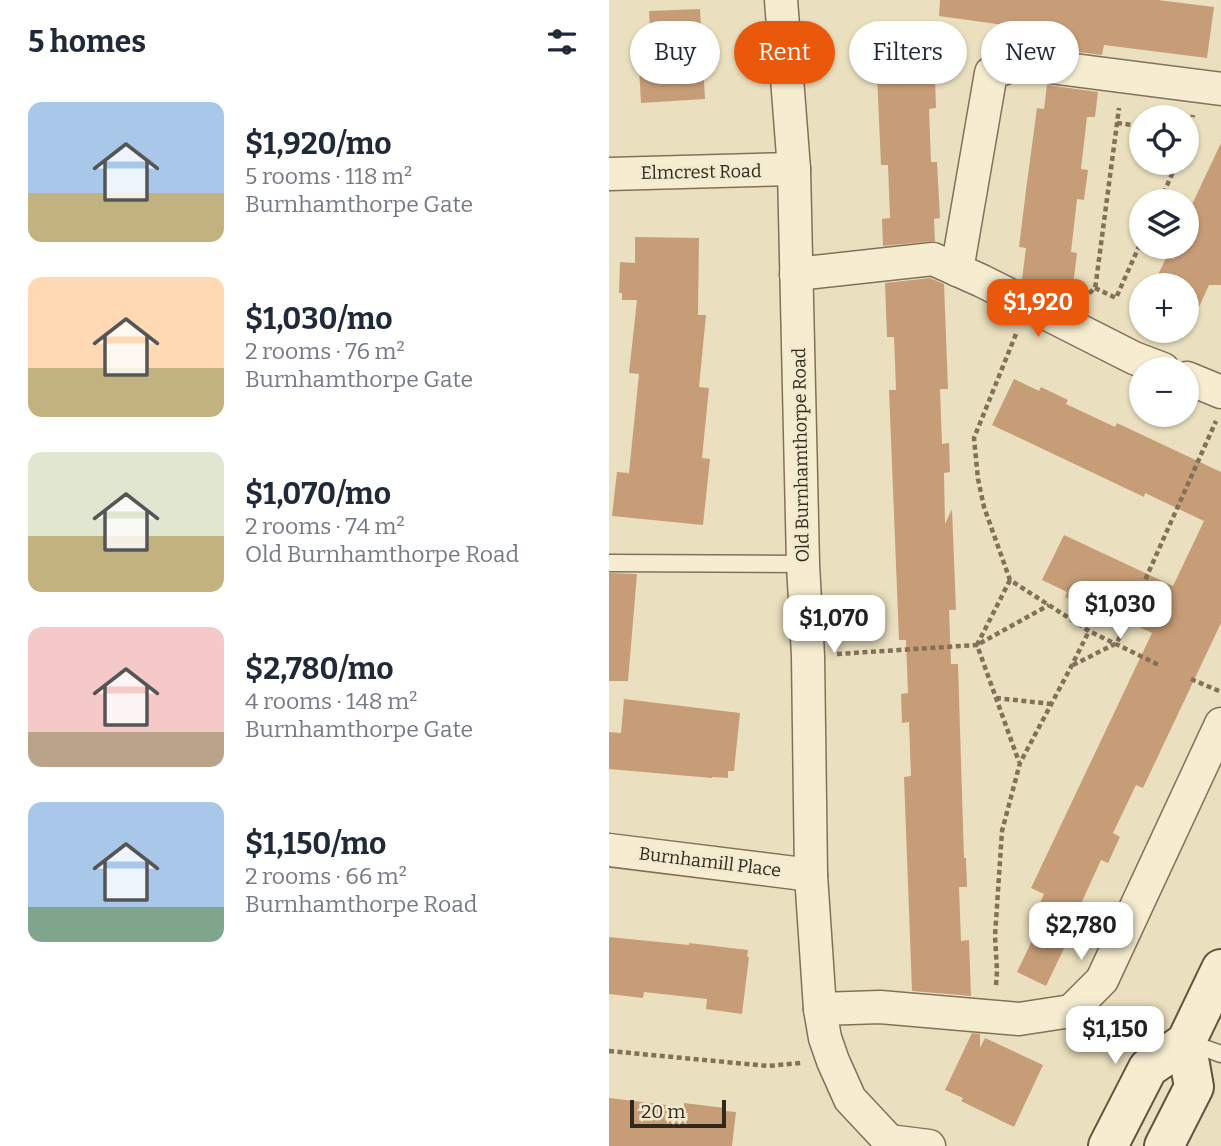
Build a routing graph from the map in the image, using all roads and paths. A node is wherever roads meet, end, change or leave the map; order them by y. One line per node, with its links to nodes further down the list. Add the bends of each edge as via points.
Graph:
1 (781, 0): 6 (street, Old Burnhamthorpe Road)
2 (1123, 76): 3 (street); 4 (path); 9 (street, via 1019,63 991,73)
3 (1221, 89)
4 (1117, 123): 5 (path); 11 (path)
5 (1129, 124)
6 (794, 169): 7 (street, Elmcrest Road); 10 (street, Old Burnhamthorpe Road)
7 (609, 174)
8 (1134, 259): 11 (path, via 1116,298)
9 (957, 270): 10 (street, via 933,259); 12 (street)
10 (796, 274): 19 (street, Old Burnhamthorpe Road)
11 (1095, 288): 13 (path, via 1083,300)
12 (1028, 304): 13 (street); 20 (path, via 974,438 984,507)
13 (1071, 326): 14 (street)
14 (1132, 357)
15 (1199, 384): 16 (street)
16 (1221, 392)
17 (1221, 410): 23 (path)
18 (609, 563): 19 (lane)
19 (803, 564): 25 (street, Old Burnhamthorpe Road)
20 (1010, 580): 21 (path); 24 (path)
21 (1049, 605): 22 (path); 24 (path)
22 (1089, 631): 23 (path); 27 (path)
23 (1117, 643): 26 (path); 27 (path)
24 (977, 645): 25 (path); 30 (path)
25 (808, 656): 35 (street, Old Burnhamthorpe Road)
26 (1159, 665)
27 (1072, 666): 31 (path)
28 (1191, 679): 29 (path)
29 (1221, 692)
30 (996, 698): 31 (path); 33 (path)
31 (1052, 704): 33 (path)
32 (1221, 724): 38 (street, via 1102,980 1071,1011 1019,1019)
33 (1020, 763): 38 (path, via 1002,831)
34 (609, 850): 35 (street, Burnhamill Place)
35 (811, 875): 37 (street, Old Burnhamthorpe Road)
36 (1221, 969): 39 (main road)
37 (820, 1009): 38 (street, via 880,1007); 41 (street, Old Burnhamthorpe Road)
38 (993, 1017)
39 (1204, 1048): 44 (main road, via 1147,1068); 45 (main road, via 1194,1087)
40 (609, 1051): 41 (path, via 768,1066)
41 (833, 1061): 42 (street, Old Burnhamthorpe Road, via 850,1099)
42 (889, 1144): 43 (street, Old Burnhamthorpe Road)
43 (929, 1146)
44 (1108, 1146)
45 (1164, 1146)

